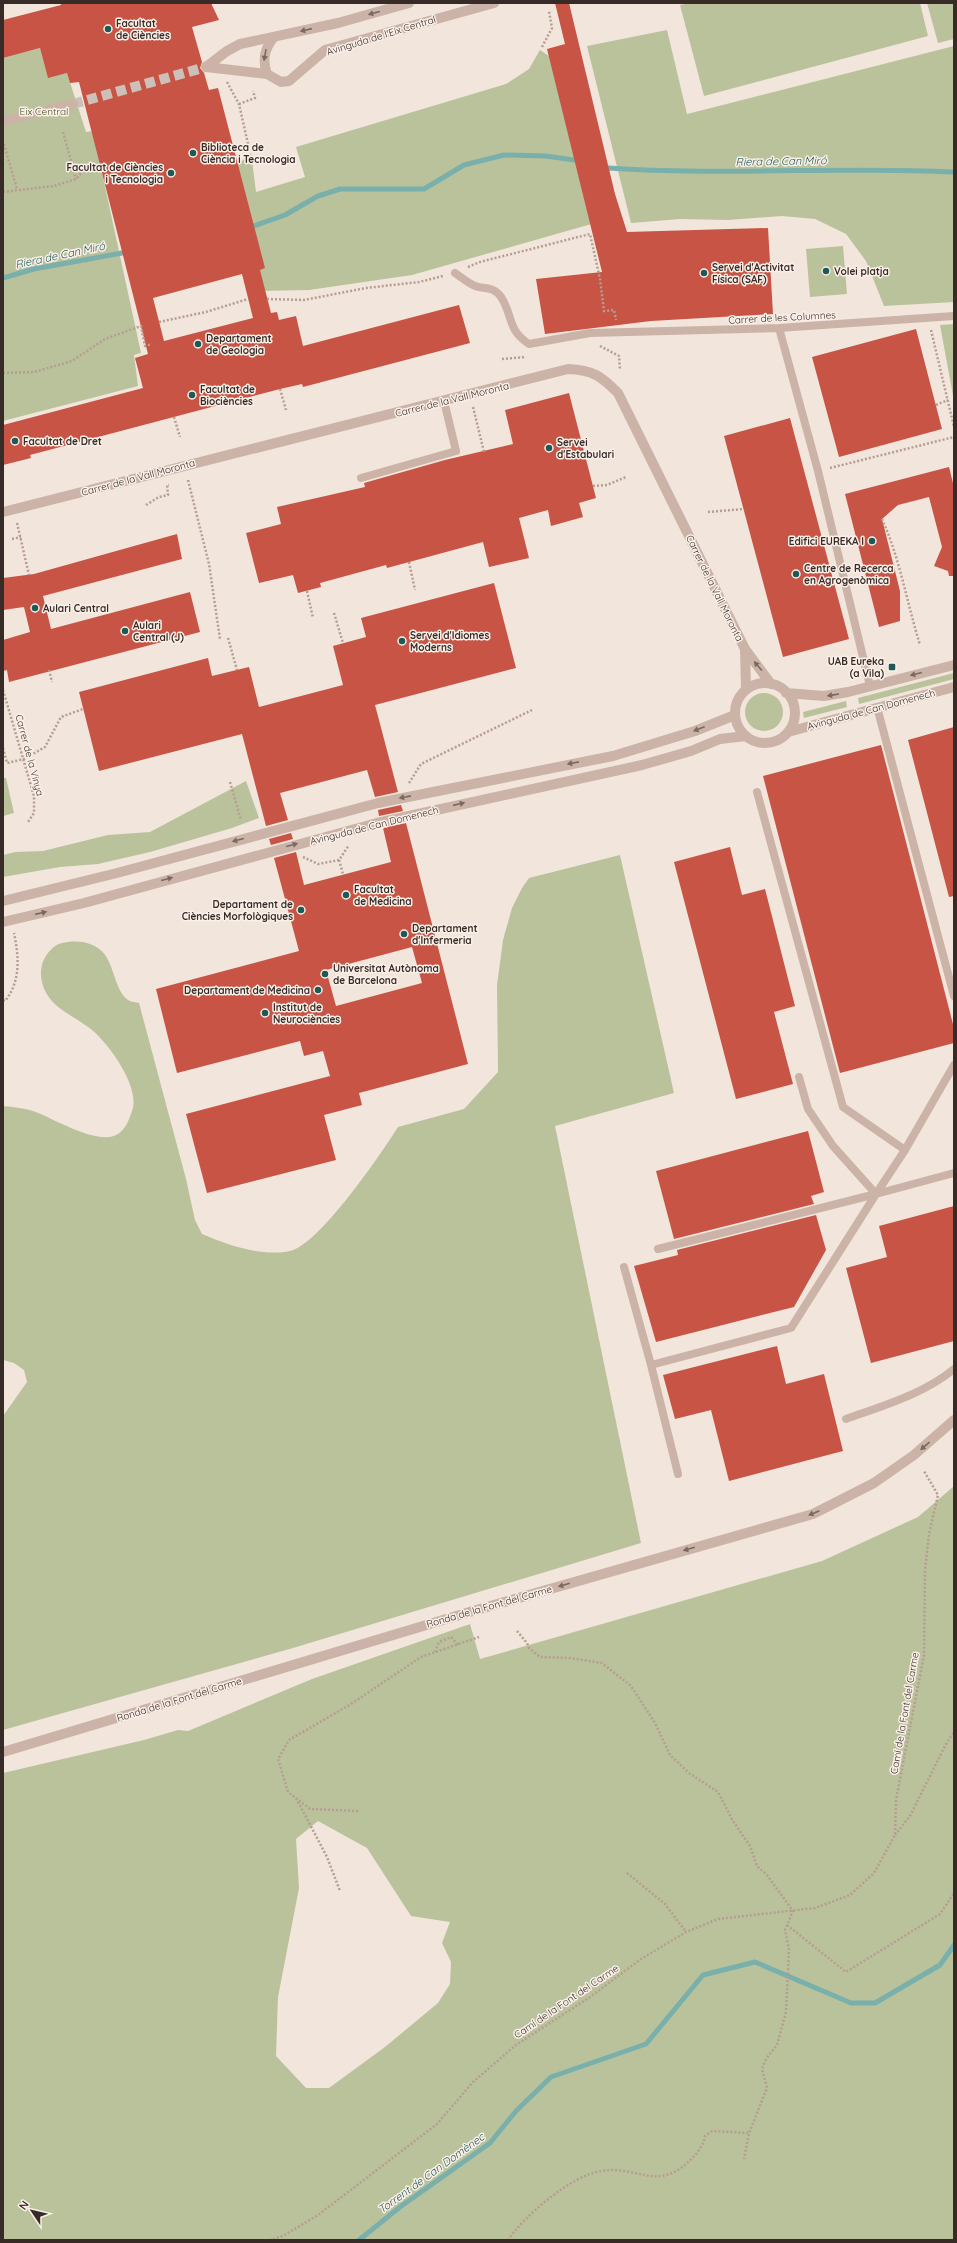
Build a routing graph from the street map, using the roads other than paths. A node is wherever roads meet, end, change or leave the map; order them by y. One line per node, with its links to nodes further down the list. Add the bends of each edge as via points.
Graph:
1 (409, 3): 3 (street, Avinguda de l'Eix Central, one-way to 3)
2 (494, 3): 4 (street, Avinguda de l'Eix Central, via 325,50 289,81 281,82)
3 (274, 37): 4 (street, one-way to 4, via 265,50); 4 (street, Avinguda de l'Eix Central, via 240,44 206,67)
4 (267, 74)
5 (73, 104): 6 (street)
6 (3, 121)
7 (455, 273): 9 (lane, Carrer de les Columnes, via 475,286 486,287 501,296 518,337 529,344 611,331)
8 (954, 316): 9 (lane, Carrer de les Columnes)
9 (779, 328): 16 (lane, via 818,471)
10 (444, 401): 11 (lane, via 456,451); 12 (street, Carrer de la Vall Moronta); 13 (street, Carrer de la Vall Moronta, via 568,369 584,370 603,377 618,393)
11 (361, 478)
12 (3, 512)
13 (745, 649): 15 (street, Carrer de la Vall Moronta, one-way to 13); 18 (street, Carrer de la Vall Moronta)
14 (954, 665): 16 (street, one-way to 16)
15 (771, 684): 18 (street, via 756,684); 19 (street)
16 (870, 686): 19 (street, one-way to 19, via 824,696)
17 (954, 688): 20 (street, Avinguda de Can Domenech)
18 (746, 690): 21 (street, via 738,699)
19 (786, 693): 22 (street, via 792,702 794,716)
20 (878, 707): 22 (street, Avinguda de Can Domenech); 27 (lane)
21 (735, 715): 23 (street, via 738,727); 25 (street, Avinguda de Can Domenech, one-way to 25, via 695,731 613,756 378,803)
22 (788, 732): 23 (street, via 768,743 754,741)
23 (746, 736): 26 (street, Avinguda de Can Domenech, one-way to 23, via 84,903 377,823 642,764 691,751 720,739)
24 (757, 792): 30 (lane, via 843,1107)
25 (3, 901)
26 (3, 922)
27 (954, 996)
28 (954, 1065): 30 (lane)
29 (799, 1077): 32 (lane, via 808,1109 833,1146)
30 (905, 1150): 32 (lane)
31 (954, 1173): 32 (lane)
32 (876, 1194): 33 (lane); 35 (lane, via 791,1328)
33 (658, 1249)
34 (624, 1267): 35 (lane)
35 (651, 1365): 39 (lane)
36 (954, 1369): 37 (lane, via 944,1377 897,1400)
37 (846, 1419)
38 (954, 1420): 40 (street, Ronda de la Font del Carme, one-way to 40, via 914,1455 874,1483 813,1514 465,1613)
39 (678, 1474)
40 (3, 1752)

